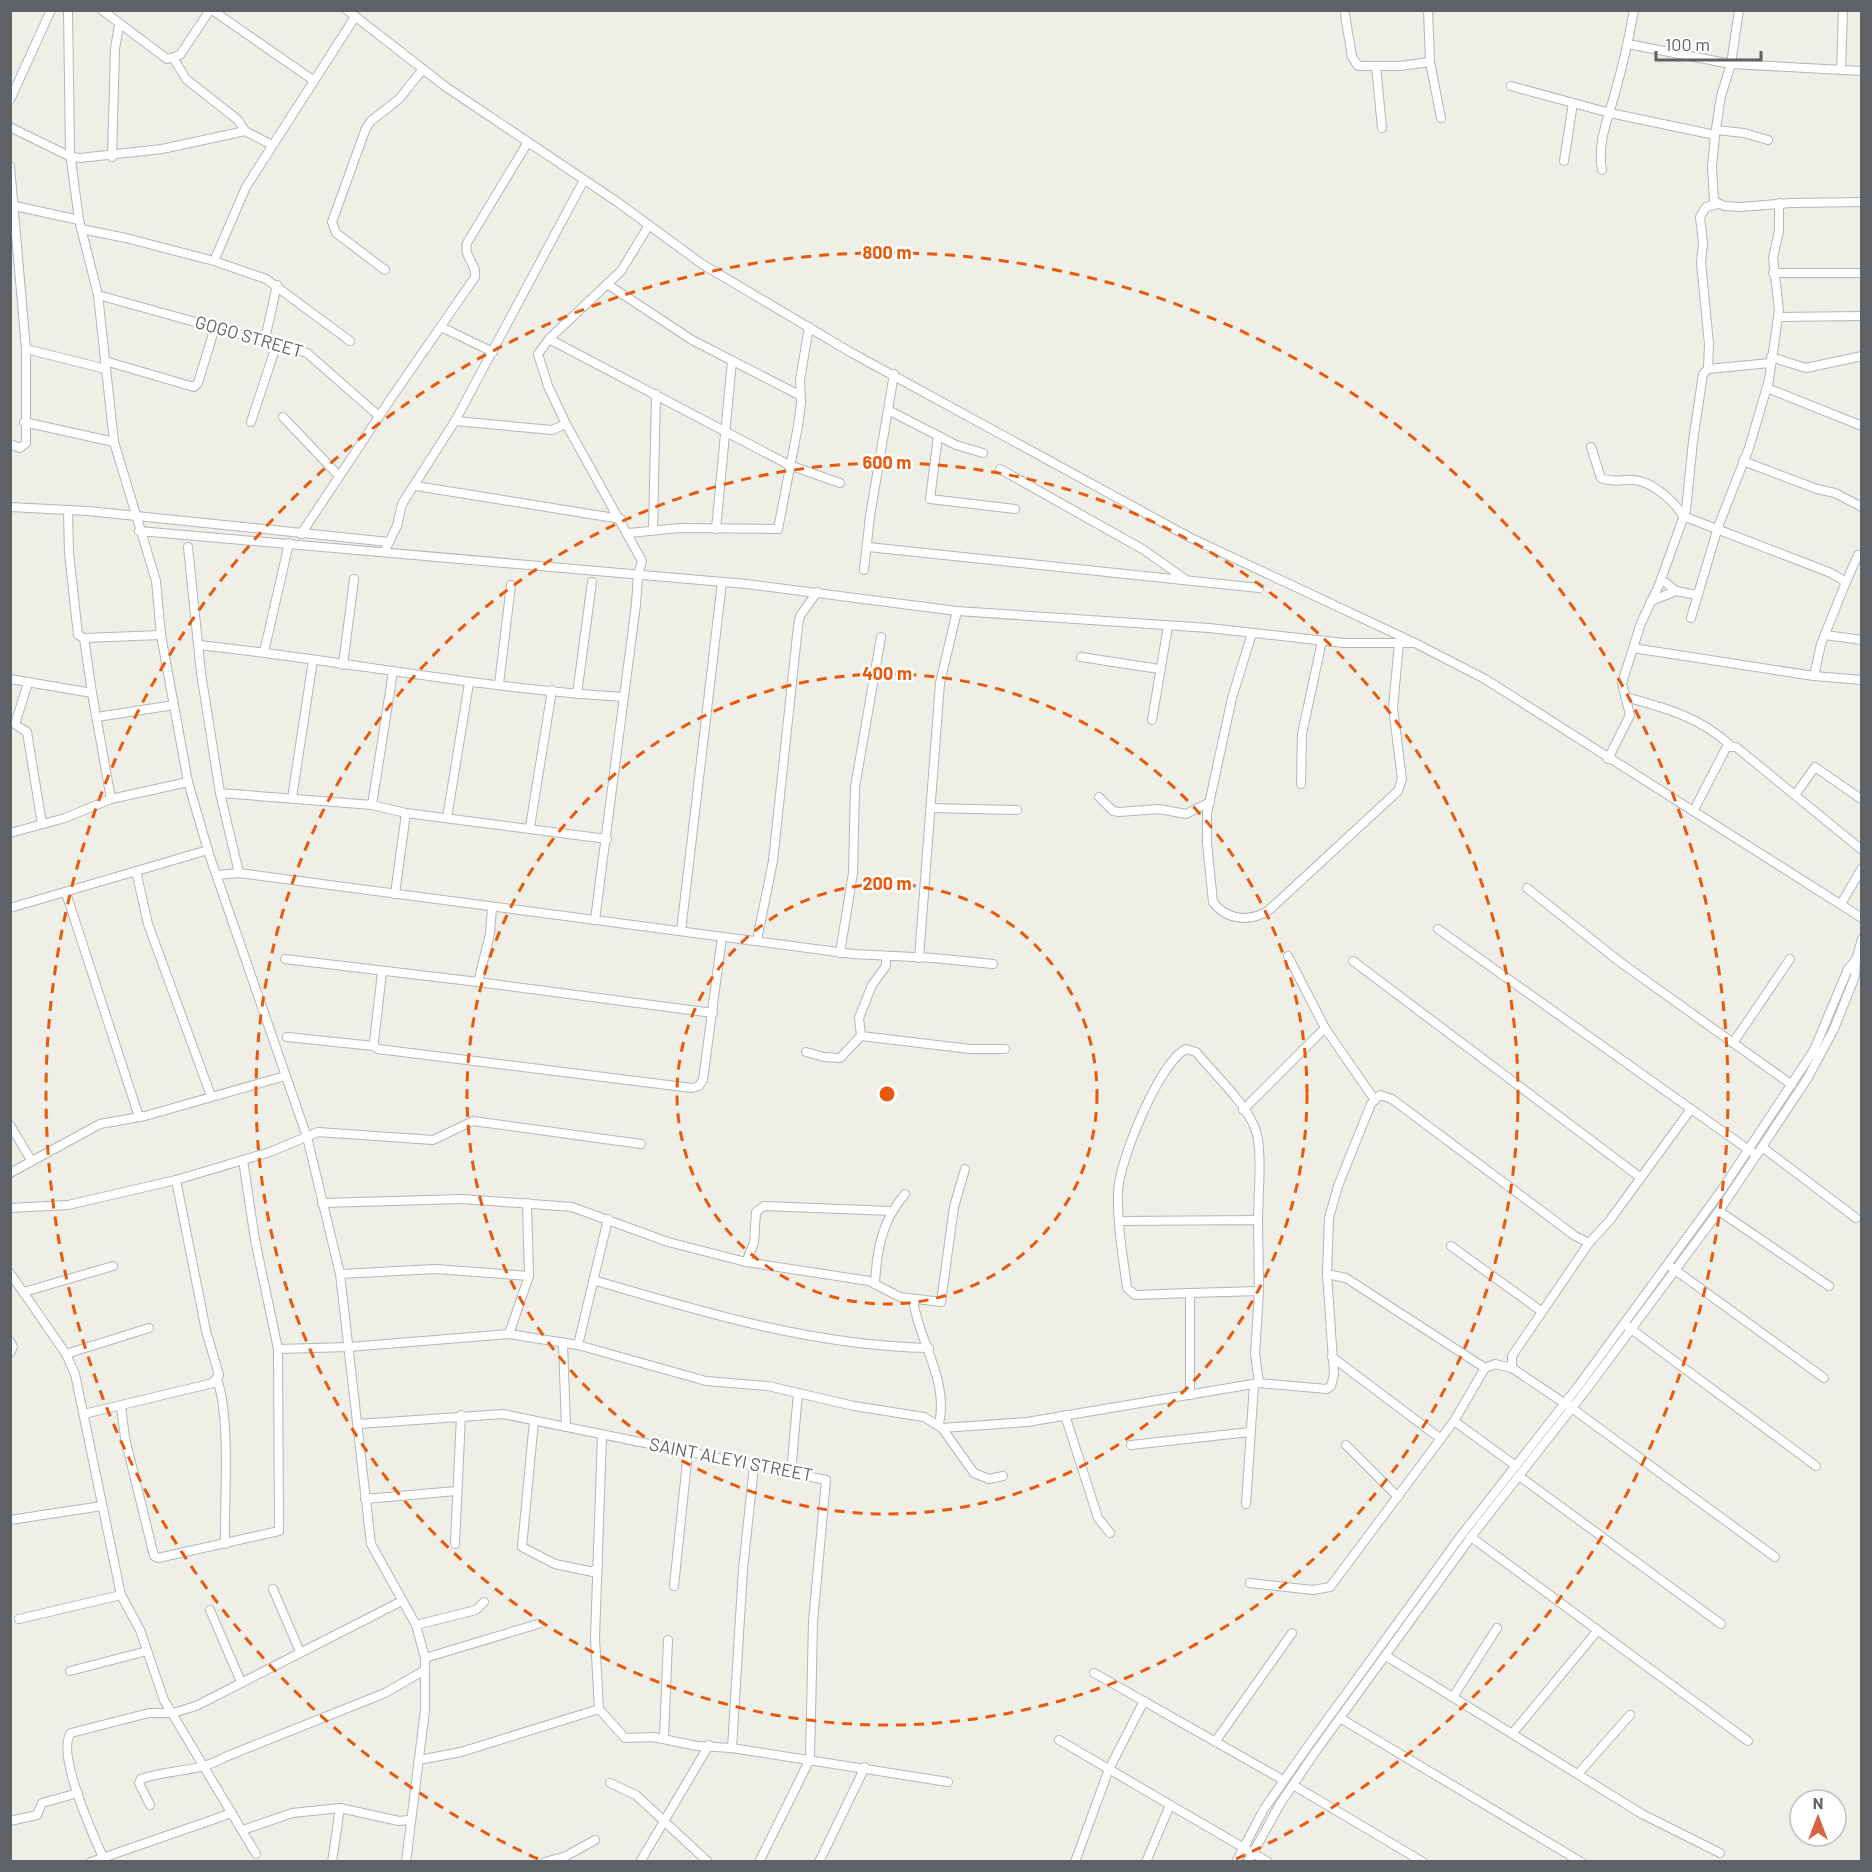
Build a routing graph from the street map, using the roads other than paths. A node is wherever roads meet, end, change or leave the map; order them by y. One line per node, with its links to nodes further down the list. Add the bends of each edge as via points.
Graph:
1 (51, 10): 23 (street)
2 (68, 10): 34 (street)
3 (102, 10): 12 (street)
4 (211, 10): 14 (street); 21 (street)
5 (346, 10): 11 (street)
6 (1428, 10): 15 (street)
7 (1634, 10): 13 (street)
8 (1739, 10): 16 (street)
9 (1843, 10): 19 (street)
10 (1345, 15): 17 (street, via 1353,62 1358,66)
11 (355, 16): 18 (street); 21 (street)
12 (119, 25): 14 (street, via 167,59); 35 (street)
13 (1628, 44): 16 (street); 25 (street)
14 (174, 59): 29 (street, via 186,79 238,120)
15 (1430, 63): 17 (street); 26 (street)
16 (1731, 63): 19 (street); 30 (street)
17 (1376, 66): 28 (street)
18 (423, 69): 32 (street); 50 (street, via 399,99 366,128 333,218 336,233)
19 (1841, 70): 20 (street)
20 (1862, 71)
21 (313, 80): 33 (street)
22 (1511, 86): 24 (street)
23 (10, 100)
24 (1573, 103): 25 (street); 36 (street)
25 (1610, 113): 30 (street); 38 (street, via 1602,133)
26 (1441, 118)
27 (10, 126): 34 (street)
28 (1382, 128)
29 (245, 131): 33 (street); 35 (street)
30 (1716, 133): 31 (street, via 1744,133); 43 (street, via 1712,195)
31 (1768, 140)
32 (528, 142): 39 (street); 59 (street, via 467,243 465,252 476,271 475,277)
33 (272, 145): 49 (street, via 246,187)
34 (71, 156): 35 (street); 45 (street)
35 (112, 157)
36 (1564, 161)
37 (10, 166): 40 (street)
38 (1602, 170)
39 (584, 180): 46 (street); 66 (street)
40 (12, 193): 44 (street)
41 (1862, 202): 42 (street)
42 (1779, 203): 43 (street, via 1740,207); 51 (street)
43 (1718, 204): 71 (street, via 1706,207 1700,217)
44 (15, 206): 45 (street); 48 (street)
45 (79, 220): 47 (street)
46 (649, 225): 53 (street, via 621,271); 60 (street, via 702,264)
47 (81, 229): 49 (street); 55 (street)
48 (15, 261): 65 (street)
49 (214, 261): 54 (street)
50 (385, 270)
51 (1773, 273): 52 (street); 57 (street)
52 (1862, 273)
53 (607, 284): 62 (street); 69 (street, via 692,340)
54 (277, 285): 61 (street); 63 (street)
55 (98, 295): 58 (street, GOGO STREET); 70 (street)
56 (1862, 316): 57 (street)
57 (1778, 317): 68 (street)
58 (215, 327): 61 (street, GOGO STREET); 70 (street, via 194,387)
59 (441, 327): 66 (street); 77 (street)
60 (809, 327): 72 (street); 75 (street)
61 (265, 339): 64 (street, GOGO STREET)
62 (549, 339): 74 (street); 82 (street, via 538,354 539,363)
63 (350, 341)
64 (277, 343): 77 (street, GOGO STREET, via 311,355); 81 (street)
65 (26, 348): 70 (street); 80 (street)
66 (493, 352): 79 (street)
67 (1862, 356): 68 (street, via 1806,368)
68 (1771, 360): 71 (street); 73 (street)
69 (732, 361): 75 (street); 84 (street)
70 (105, 365): 86 (street)
71 (1708, 369): 101 (street, via 1703,374)
72 (894, 374): 76 (street); 139 (street, via 1189,537)
73 (1767, 388): 83 (street); 90 (street)
74 (656, 394): 84 (street); 104 (street)
75 (799, 395): 91 (street, via 798,426)
76 (888, 410): 85 (street); 112 (street)
77 (380, 416): 93 (street)
78 (283, 417): 93 (street)
79 (455, 421): 82 (street, via 547,429 559,429); 95 (street)
80 (24, 422): 86 (street); 87 (street, via 26,443 20,448)
81 (251, 422)
82 (566, 424): 102 (street)
83 (1862, 426)
84 (726, 431): 91 (street); 103 (street)
85 (938, 436): 89 (street); 98 (street, via 930,499)
86 (114, 442): 100 (street)
87 (10, 444)
88 (1591, 447): 101 (street, via 1601,478 1608,482 1641,481 1676,504)
89 (982, 453)
90 (1743, 461): 97 (street, via 1835,493); 105 (street)
91 (789, 465): 94 (street); 103 (street, via 778,529)
92 (1000, 469): 119 (street, via 1143,550)
93 (339, 476): 108 (street)
94 (840, 483)
95 (416, 486): 102 (street); 109 (street, via 402,504)
96 (10, 507): 99 (street)
97 (1862, 507)
98 (1015, 509)
99 (68, 510): 100 (street); 136 (street, via 75,621 78,635)
100 (135, 516): 106 (street); 108 (street)
101 (1683, 516): 105 (street); 118 (street)
102 (621, 519): 107 (street)
103 (716, 529): 104 (street)
104 (653, 530): 107 (street)
105 (1717, 530): 122 (street); 127 (street)
106 (139, 531): 110 (street); 134 (street, via 156,580)
107 (629, 533): 116 (street, via 642,559)
108 (298, 534): 109 (street); 110 (street)
109 (389, 542): 113 (street)
110 (291, 544): 113 (street); 143 (street)
111 (188, 547): 141 (street)
112 (868, 547): 115 (street); 119 (street)
113 (384, 552): 116 (street)
114 (1862, 555): 122 (street, via 1858,555)
115 (864, 570)
116 (638, 574): 121 (street); 158 (street)
117 (354, 579): 146 (street)
118 (1661, 579): 125 (street); 128 (street)
119 (1186, 580): 124 (street)
120 (592, 582): 157 (street)
121 (722, 582): 126 (street); 199 (street)
122 (1846, 582): 133 (street)
123 (511, 585): 154 (street)
124 (1259, 588)
125 (1676, 591): 127 (street); 128 (street)
126 (817, 592): 129 (street); 202 (street, via 800,616 798,626 773,861)
127 (1697, 595): 130 (street)
128 (1651, 601): 142 (street)
129 (957, 611): 131 (street); 175 (street, via 940,683)
130 (1691, 618)
131 (1168, 626): 132 (street); 147 (street)
132 (1252, 633): 138 (street); 173 (street, via 1232,698)
133 (1825, 634): 137 (street); 149 (street)
134 (161, 635): 136 (street); 160 (street)
135 (881, 637): 203 (street, via 855,787 853,873)
136 (84, 638): 156 (street)
137 (1862, 639)
138 (1322, 641): 140 (street); 166 (street, via 1302,734)
139 (1415, 643): 140 (street); 164 (street, via 1485,679)
140 (1399, 644): 173 (street, via 1393,707 1402,779 1398,791 1261,916 1239,918 1224,913 1213,902 1207,843)
141 (198, 645): 143 (street); 167 (street)
142 (1633, 648): 149 (street); 159 (street, via 1622,683)
143 (264, 652): 145 (street)
144 (1081, 657): 147 (street)
145 (313, 660): 146 (street); 170 (street)
146 (343, 665): 148 (street)
147 (1159, 669): 162 (street)
148 (393, 672): 153 (street); 174 (street)
149 (1814, 676): 151 (street)
150 (10, 679): 152 (street)
151 (1862, 680)
152 (28, 683): 156 (street); 180 (street, via 16,725 27,732)
153 (469, 683): 154 (street); 179 (street)
154 (499, 684): 155 (street)
155 (552, 690): 157 (street); 181 (street)
156 (92, 693): 161 (street)
157 (577, 694): 158 (street)
158 (624, 697): 183 (street)
159 (1625, 698): 163 (street, via 1688,715); 164 (street, via 1630,715)
160 (174, 705): 161 (street); 165 (street)
161 (97, 717): 171 (street)
162 (1152, 720)
163 (1731, 746): 168 (street, via 1740,749); 177 (street, via 1725,750)
164 (1608, 759): 177 (street)
165 (188, 782): 171 (street); 184 (street)
166 (1301, 784)
167 (220, 793): 170 (street); 188 (street)
168 (1796, 795): 172 (street, via 1815,767); 185 (street)
169 (1100, 797): 173 (street, via 1119,812 1159,809 1186,814)
170 (292, 798): 174 (street)
171 (111, 799): 180 (street)
172 (1861, 800)
173 (1210, 802)
174 (372, 805): 178 (street)
175 (931, 808): 176 (street); 206 (street)
176 (1017, 810)
177 (1694, 810): 193 (street)
178 (406, 813): 179 (street); 192 (street)
179 (447, 818): 181 (street)
180 (42, 824): 182 (street)
181 (530, 827): 183 (street)
182 (10, 833)
183 (607, 839): 197 (street)
184 (208, 850): 187 (street); 189 (street)
185 (1862, 850)
186 (1862, 868): 193 (street)
187 (136, 871): 191 (street); 224 (street, via 148,924)
188 (239, 873): 189 (street); 192 (street)
189 (218, 875): 222 (street)
190 (1527, 888): 218 (street, via 1620,962)
191 (66, 893): 194 (street); 228 (street)
192 (395, 894): 195 (street)
193 (1841, 904): 196 (street)
194 (11, 906)
195 (492, 908): 197 (street); 213 (street)
196 (1862, 918)
197 (595, 920): 199 (street)
198 (1438, 929): 226 (street)
199 (681, 931): 200 (street)
200 (722, 937): 202 (street); 214 (street)
201 (1862, 939): 209 (street)
202 (757, 940): 203 (street)
203 (840, 953): 205 (street)
204 (1288, 956): 215 (street)
205 (886, 957): 206 (street); 216 (street, via 886,966 872,985 859,1018)
206 (919, 958): 211 (street)
207 (285, 959): 212 (street)
208 (1790, 959): 218 (street)
209 (1856, 960): 223 (street, via 1848,969 1823,1033); 232 (street, via 1856,972 1834,1029)
210 (1353, 961): 239 (street)
211 (993, 964)
212 (382, 972): 213 (street); 219 (street)
213 (478, 982): 214 (street)
214 (713, 1013): 219 (street, via 703,1080 692,1088)
215 (1325, 1028): 225 (street); 227 (street)
216 (861, 1036): 220 (street, via 970,1049); 221 (street, via 840,1058)
217 (287, 1037): 219 (street)
218 (1733, 1043): 223 (street)
219 (374, 1046)
220 (1005, 1049)
221 (806, 1052)
222 (285, 1076): 224 (street); 230 (street)
223 (1792, 1085): 233 (street)
224 (211, 1096): 228 (street)
225 (1374, 1099): 251 (street, via 1380,1095 1392,1099); 259 (street, via 1331,1209)
226 (1691, 1109): 233 (street); 239 (street)
227 (1244, 1110): 249 (street, via 1257,1140); 250 (street, via 1196,1052 1180,1052 1147,1103 1121,1176)
228 (139, 1117): 235 (street, via 100,1124)
229 (10, 1125): 235 (street)
230 (307, 1137): 231 (street, via 318,1132 433,1140 473,1121); 236 (street); 242 (street)
231 (641, 1144)
232 (1762, 1147): 234 (street); 247 (street)
233 (1748, 1151): 234 (street); 254 (street)
234 (1756, 1155): 245 (street)
235 (31, 1160): 238 (street)
236 (243, 1160): 240 (street); 278 (street)
237 (965, 1169): 267 (street, via 954,1208 941,1302)
238 (10, 1173)
239 (1641, 1178): 251 (street)
240 (176, 1180): 244 (street, via 68,1205); 285 (street)
241 (905, 1194): 246 (street)
242 (322, 1203): 243 (street, via 462,1199); 258 (street)
243 (527, 1203): 248 (street, via 572,1207); 260 (street)
244 (10, 1208)
245 (1719, 1211): 256 (street); 263 (street)
246 (891, 1212): 253 (street, via 764,1206 756,1212 754,1243); 262 (street, via 877,1246)
247 (1856, 1218)
248 (608, 1219): 253 (street, via 669,1242); 261 (street)
249 (1258, 1220): 250 (street); 264 (street)
250 (1120, 1221): 266 (street, via 1129,1293)
251 (1589, 1243): 268 (street)
252 (1451, 1246): 268 (street)
253 (746, 1262): 262 (street)
254 (1667, 1264): 256 (street); 269 (street)
255 (113, 1266): 265 (street)
256 (1674, 1270): 271 (street); 284 (street)
257 (10, 1273): 265 (street)
258 (340, 1274): 260 (street, via 436,1269); 276 (street)
259 (1327, 1274): 281 (street); 282 (street, via 1346,1278)
260 (529, 1276): 272 (street)
261 (593, 1280): 275 (street); 277 (street, via 773,1328 874,1346)
262 (875, 1283): 267 (street)
263 (1829, 1286)
264 (1259, 1291): 266 (street); 286 (street)
265 (24, 1292): 280 (street)
266 (1190, 1293): 288 (street)
267 (914, 1300): 277 (street, via 918,1325)
268 (1541, 1311): 283 (street, via 1512,1356)
269 (1624, 1324): 271 (street); 289 (street)
270 (149, 1328): 280 (street)
271 (1632, 1329): 291 (street); 308 (street)
272 (510, 1334): 274 (street); 276 (street)
273 (10, 1341): 279 (street)
274 (563, 1343): 275 (street); 299 (street)
275 (578, 1345): 287 (street, via 706,1381 768,1386)
276 (349, 1347): 278 (street); 297 (street)
277 (929, 1348): 298 (street, via 942,1411)
278 (278, 1349): 320 (street, via 281,1528 277,1534)
279 (10, 1353)
280 (66, 1354): 292 (street)
281 (1332, 1357): 286 (street, via 1333,1382 1327,1389); 302 (street)
282 (1485, 1368): 283 (street, via 1495,1364); 296 (street)
283 (1512, 1368): 289 (street)
284 (1824, 1378)
285 (217, 1380): 290 (street); 320 (street, via 224,1433)
286 (1256, 1383): 288 (street); 300 (street)
287 (798, 1393): 298 (street, via 924,1417); 309 (street)
288 (1190, 1395): 294 (street)
289 (1564, 1404): 291 (street); 307 (street)
290 (121, 1407): 292 (street); 320 (street, via 154,1556)
291 (1573, 1409): 311 (street); 322 (street)
292 (84, 1414): 316 (street)
293 (461, 1415): 295 (street, SAINT ALEYI STREET, via 504,1414); 297 (street, SAINT ALEYI STREET); 312 (street)
294 (1065, 1415): 298 (street, via 1027,1422); 318 (street, via 1098,1518)
295 (534, 1421): 299 (street, SAINT ALEYI STREET); 323 (street, via 522,1547 563,1567 592,1572)
296 (1454, 1421): 302 (street); 307 (street)
297 (358, 1424): 314 (street)
298 (940, 1426): 310 (street, via 974,1473 989,1479)
299 (566, 1427): 301 (street, SAINT ALEYI STREET)
300 (1250, 1432): 303 (street); 315 (street)
301 (602, 1436): 305 (street, SAINT ALEYI STREET); 323 (street)
302 (1441, 1439): 313 (street)
303 (1131, 1445)
304 (1346, 1445): 313 (street)
305 (688, 1452): 306 (street, SAINT ALEYI STREET); 325 (street)
306 (754, 1466): 309 (street, SAINT ALEYI STREET); 362 (street)
307 (1516, 1466): 338 (street)
308 (1816, 1466)
309 (791, 1473): 364 (street, SAINT ALEYI STREET, via 823,1478 828,1486 813,1622)
310 (1003, 1476)
311 (1519, 1476): 319 (street); 333 (street)
312 (456, 1491): 314 (street); 321 (street)
313 (1398, 1497): 324 (street, via 1330,1587 1313,1590)
314 (365, 1499): 328 (street, via 371,1544)
315 (1246, 1504)
316 (102, 1506): 317 (street); 327 (street)
317 (10, 1520)
318 (1110, 1533)
319 (1471, 1537): 336 (street); 340 (street)
320 (225, 1544)
321 (455, 1544)
322 (1775, 1557)
323 (598, 1566): 351 (street, via 595,1638)
324 (1250, 1583)
325 (675, 1586)
326 (273, 1589): 342 (street)
327 (121, 1595): 331 (street); 341 (street)
328 (402, 1601): 334 (street); 342 (street)
329 (484, 1602): 334 (street, via 476,1610)
330 (210, 1610): 348 (street)
331 (19, 1619)
332 (538, 1624): 344 (street)
333 (1721, 1624)
334 (416, 1625): 344 (street)
335 (1497, 1628): 349 (street)
336 (1598, 1630): 355 (street); 358 (street)
337 (1292, 1633): 359 (street)
338 (1388, 1636): 340 (street); 361 (street)
339 (668, 1640): 356 (street)
340 (1396, 1643): 343 (street)
341 (147, 1651): 345 (street); 352 (street, via 164,1700)
342 (300, 1652): 348 (street)
343 (1386, 1656): 349 (street); 354 (street)
344 (425, 1658): 346 (street)
345 (70, 1671)
346 (425, 1671): 365 (street); 367 (street, via 385,1693)
347 (1094, 1673): 350 (street)
348 (241, 1682): 352 (street, via 196,1706)
349 (1453, 1697): 355 (street)
350 (1144, 1701): 359 (street); 368 (street)
351 (599, 1709): 356 (street, via 625,1738); 365 (street, via 482,1746)
352 (173, 1713): 367 (street); 374 (street, via 149,1713 71,1733 68,1756)
353 (1630, 1715): 369 (street)
354 (1340, 1718): 363 (street); 403 (street)
355 (1512, 1734): 369 (street)
356 (664, 1738): 360 (street)
357 (1059, 1740): 368 (street)
358 (1748, 1741)
359 (1215, 1742): 370 (street)
360 (709, 1745): 362 (street); 381 (street)
361 (1308, 1746): 363 (street); 370 (street)
362 (732, 1748): 364 (street)
363 (1316, 1751): 373 (street)
364 (810, 1759): 366 (street); 395 (street)
365 (419, 1760): 379 (street)
366 (865, 1767): 372 (street); 396 (street)
367 (206, 1768): 375 (street, via 141,1779); 378 (street)
368 (1109, 1769): 376 (street); 397 (street)
369 (1578, 1774): 386 (street, via 1642,1814)
370 (1283, 1780): 384 (street)
371 (610, 1782): 381 (street, via 636,1795)
372 (948, 1782)
373 (1293, 1785): 385 (street); 402 (street)
374 (78, 1793): 380 (street, via 42,1803 37,1815); 388 (street)
375 (150, 1805)
376 (1170, 1805): 384 (street); 398 (street)
377 (340, 1808): 379 (street); 382 (street, via 292,1813); 390 (street)
378 (232, 1813): 382 (street); 388 (street)
379 (409, 1820): 391 (street)
380 (10, 1821)
381 (664, 1823): 393 (street); 394 (street)
382 (243, 1830): 387 (street)
383 (595, 1840): 392 (street)
384 (1244, 1848): 385 (street); 399 (street)
385 (1252, 1853): 400 (street); 401 (street)
386 (1720, 1853)
387 (256, 1854)
388 (104, 1860): 389 (street)
389 (91, 1862)
390 (332, 1862)
391 (406, 1862)
392 (545, 1862)
393 (640, 1862)
394 (708, 1862)
395 (759, 1862)
396 (819, 1862)
397 (1075, 1862)
398 (1146, 1862)
399 (1236, 1862)
400 (1248, 1862)
401 (1268, 1862)
402 (1423, 1862)
403 (1581, 1862)

